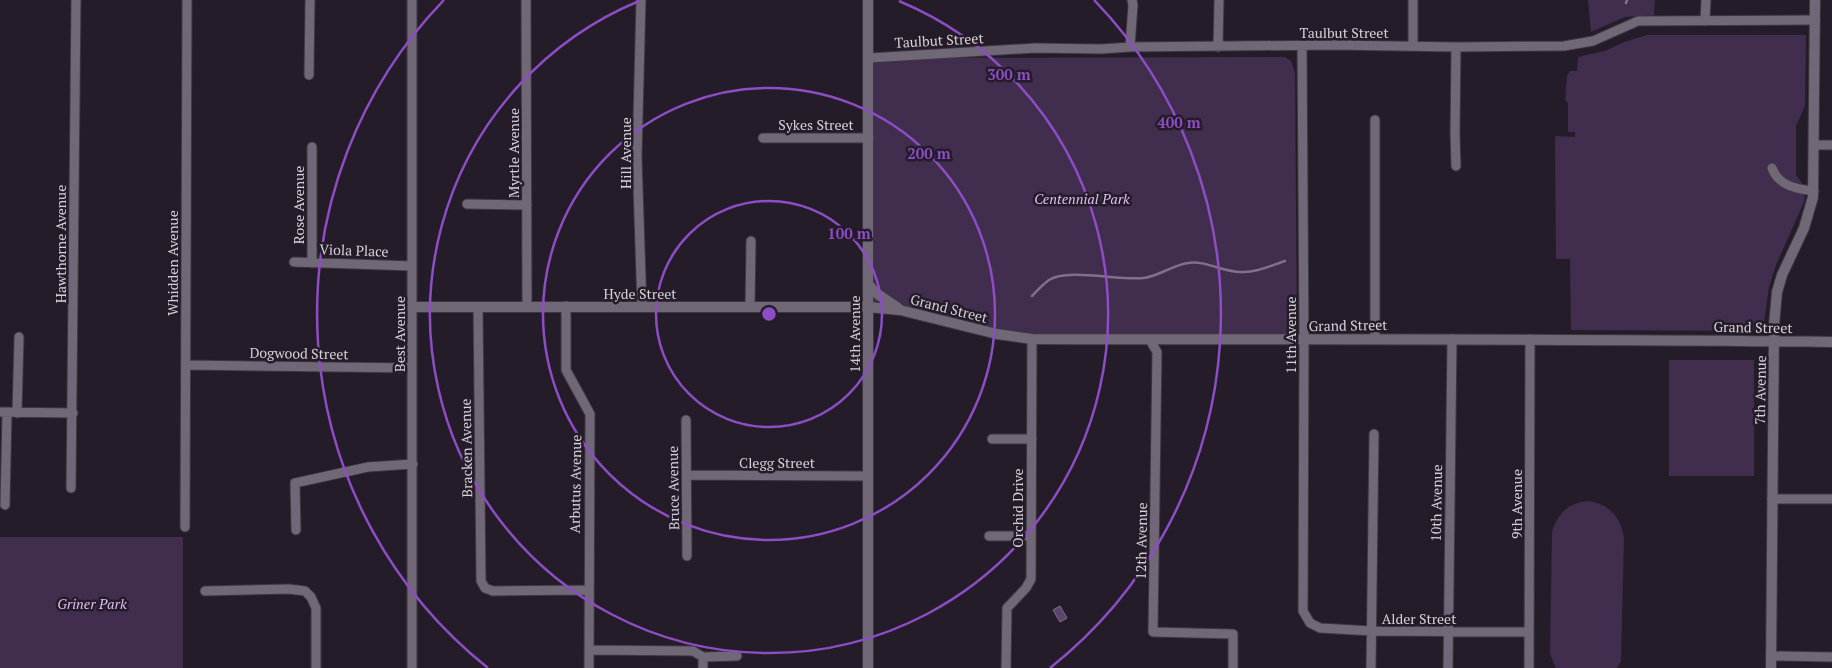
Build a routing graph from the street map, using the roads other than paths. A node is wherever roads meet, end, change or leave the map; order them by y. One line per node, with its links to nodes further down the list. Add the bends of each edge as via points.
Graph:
1 (76, 0): 59 (street, Hawthorne Avenue)
2 (187, 0): 55 (street, Whidden Avenue)
3 (310, 0): 21 (street)
4 (412, 0): 36 (street, Best Avenue)
5 (526, 0): 32 (street, Myrtle Avenue)
6 (641, 0): 42 (street, Hill Avenue, via 637,157)
7 (868, 0): 20 (street, 14th Avenue)
8 (1132, 0): 17 (street)
9 (1219, 0): 18 (street)
10 (1413, 0): 16 (street)
11 (1706, 0): 14 (street)
12 (1815, 0): 13 (street, 7th Avenue)
13 (1815, 20): 14 (street, Taulbut Street); 25 (street, 7th Avenue)
14 (1705, 21): 19 (street, Taulbut Street, via 1638,21 1593,41 1564,46)
15 (1302, 46): 16 (street, Taulbut Street); 18 (street, Taulbut Street); 52 (street, 11th Avenue)
16 (1413, 46): 19 (street, Taulbut Street)
17 (1130, 47): 18 (street, Taulbut Street); 20 (street, Taulbut Street, via 1035,48)
18 (1218, 47)
19 (1456, 47): 28 (street)
20 (869, 58): 24 (street, 14th Avenue)
21 (309, 75)
22 (1375, 120): 48 (street)
23 (763, 138): 24 (street, Sykes Street)
24 (869, 138): 37 (street, 14th Avenue)
25 (1814, 145): 26 (street); 30 (street, 7th Avenue)
26 (1832, 145)
27 (312, 147): 35 (street, Rose Avenue)
28 (1456, 166)
29 (1772, 168): 30 (street, via 1775,177 1786,185)
30 (1814, 191): 53 (street, 7th Avenue, via 1810,213 1777,292)
31 (467, 204): 32 (street)
32 (527, 205): 41 (street, Myrtle Avenue)
33 (751, 241): 43 (street)
34 (294, 262): 35 (street, Viola Place)
35 (312, 263): 36 (street, Viola Place)
36 (412, 266): 39 (street, Best Avenue)
37 (868, 284): 44 (street, 14th Avenue); 45 (street)
38 (566, 306): 41 (street, Hyde Street); 42 (street, Hyde Street); 76 (street, Arbutus Avenue, via 566,370 590,414)
39 (412, 307): 40 (street, Hyde Street); 56 (street, Best Avenue)
40 (478, 307): 41 (street, Hyde Street); 76 (street, Bracken Avenue, via 481,581 485,588 493,591)
41 (527, 307)
42 (642, 307): 43 (street, Hyde Street)
43 (750, 307): 44 (street, Hyde Street)
44 (868, 307): 45 (street, Grand Street); 66 (street, 14th Avenue)
45 (900, 310): 47 (street, Grand Street)
46 (19, 336): 58 (street)
47 (1032, 339): 51 (street, Grand Street); 63 (street, Orchid Drive)
48 (1375, 339): 49 (street, Grand Street); 52 (street, Grand Street)
49 (1452, 339): 50 (street, Grand Street); 80 (street, 10th Avenue)
50 (1530, 339): 53 (street, Grand Street); 81 (street, 9th Avenue)
51 (1150, 340): 52 (street, Grand Street); 93 (street, 12th Avenue, via 1157,352 1154,632 1233,634)
52 (1304, 340): 78 (street, 11th Avenue, via 1303,611)
53 (1774, 341): 54 (street, Grand Street); 68 (street, 7th Avenue)
54 (1832, 342)
55 (186, 365): 56 (street, Dogwood Street); 71 (street, Whidden Avenue)
56 (412, 368): 64 (street, Best Avenue)
57 (3, 412): 58 (street); 70 (street)
58 (17, 413): 59 (street)
59 (73, 413): 67 (street, Hawthorne Avenue)
60 (686, 420): 65 (street, Bruce Avenue)
61 (1374, 434): 79 (street)
62 (992, 439): 63 (street)
63 (1032, 439): 74 (street, Orchid Drive)
64 (413, 464): 72 (street, via 368,467 295,483); 88 (street, Best Avenue)
65 (687, 475): 66 (street, Clegg Street); 75 (street, Bruce Avenue)
66 (868, 476): 91 (street, 14th Avenue)
67 (71, 488)
68 (1772, 498): 69 (street); 84 (street, 7th Avenue)
69 (1832, 499)
70 (5, 505)
71 (185, 527)
72 (296, 530)
73 (989, 536): 74 (street)
74 (1031, 536): 92 (street, Orchid Drive, via 1029,584 1009,604 1006,612)
75 (687, 556)
76 (588, 590): 82 (street, Arbutus Avenue)
77 (206, 591): 87 (street, via 305,591 316,608)
78 (1310, 623): 79 (street, Alder Street, via 1320,628)
79 (1372, 631): 80 (street, Alder Street); 94 (street)
80 (1448, 631): 81 (street, Alder Street); 95 (street, 10th Avenue)
81 (1529, 632): 96 (street, 9th Avenue)
82 (589, 650): 85 (street, via 694,651); 89 (street, Arbutus Avenue)
83 (736, 656): 85 (street)
84 (1771, 656): 86 (street); 97 (street, 7th Avenue)
85 (703, 657): 90 (street)
86 (1832, 657)
87 (316, 668)
88 (412, 668)
89 (589, 668)
90 (703, 668)
91 (868, 668)
92 (1006, 668)
93 (1233, 668)
94 (1371, 668)
95 (1448, 668)
96 (1529, 668)
97 (1771, 668)

